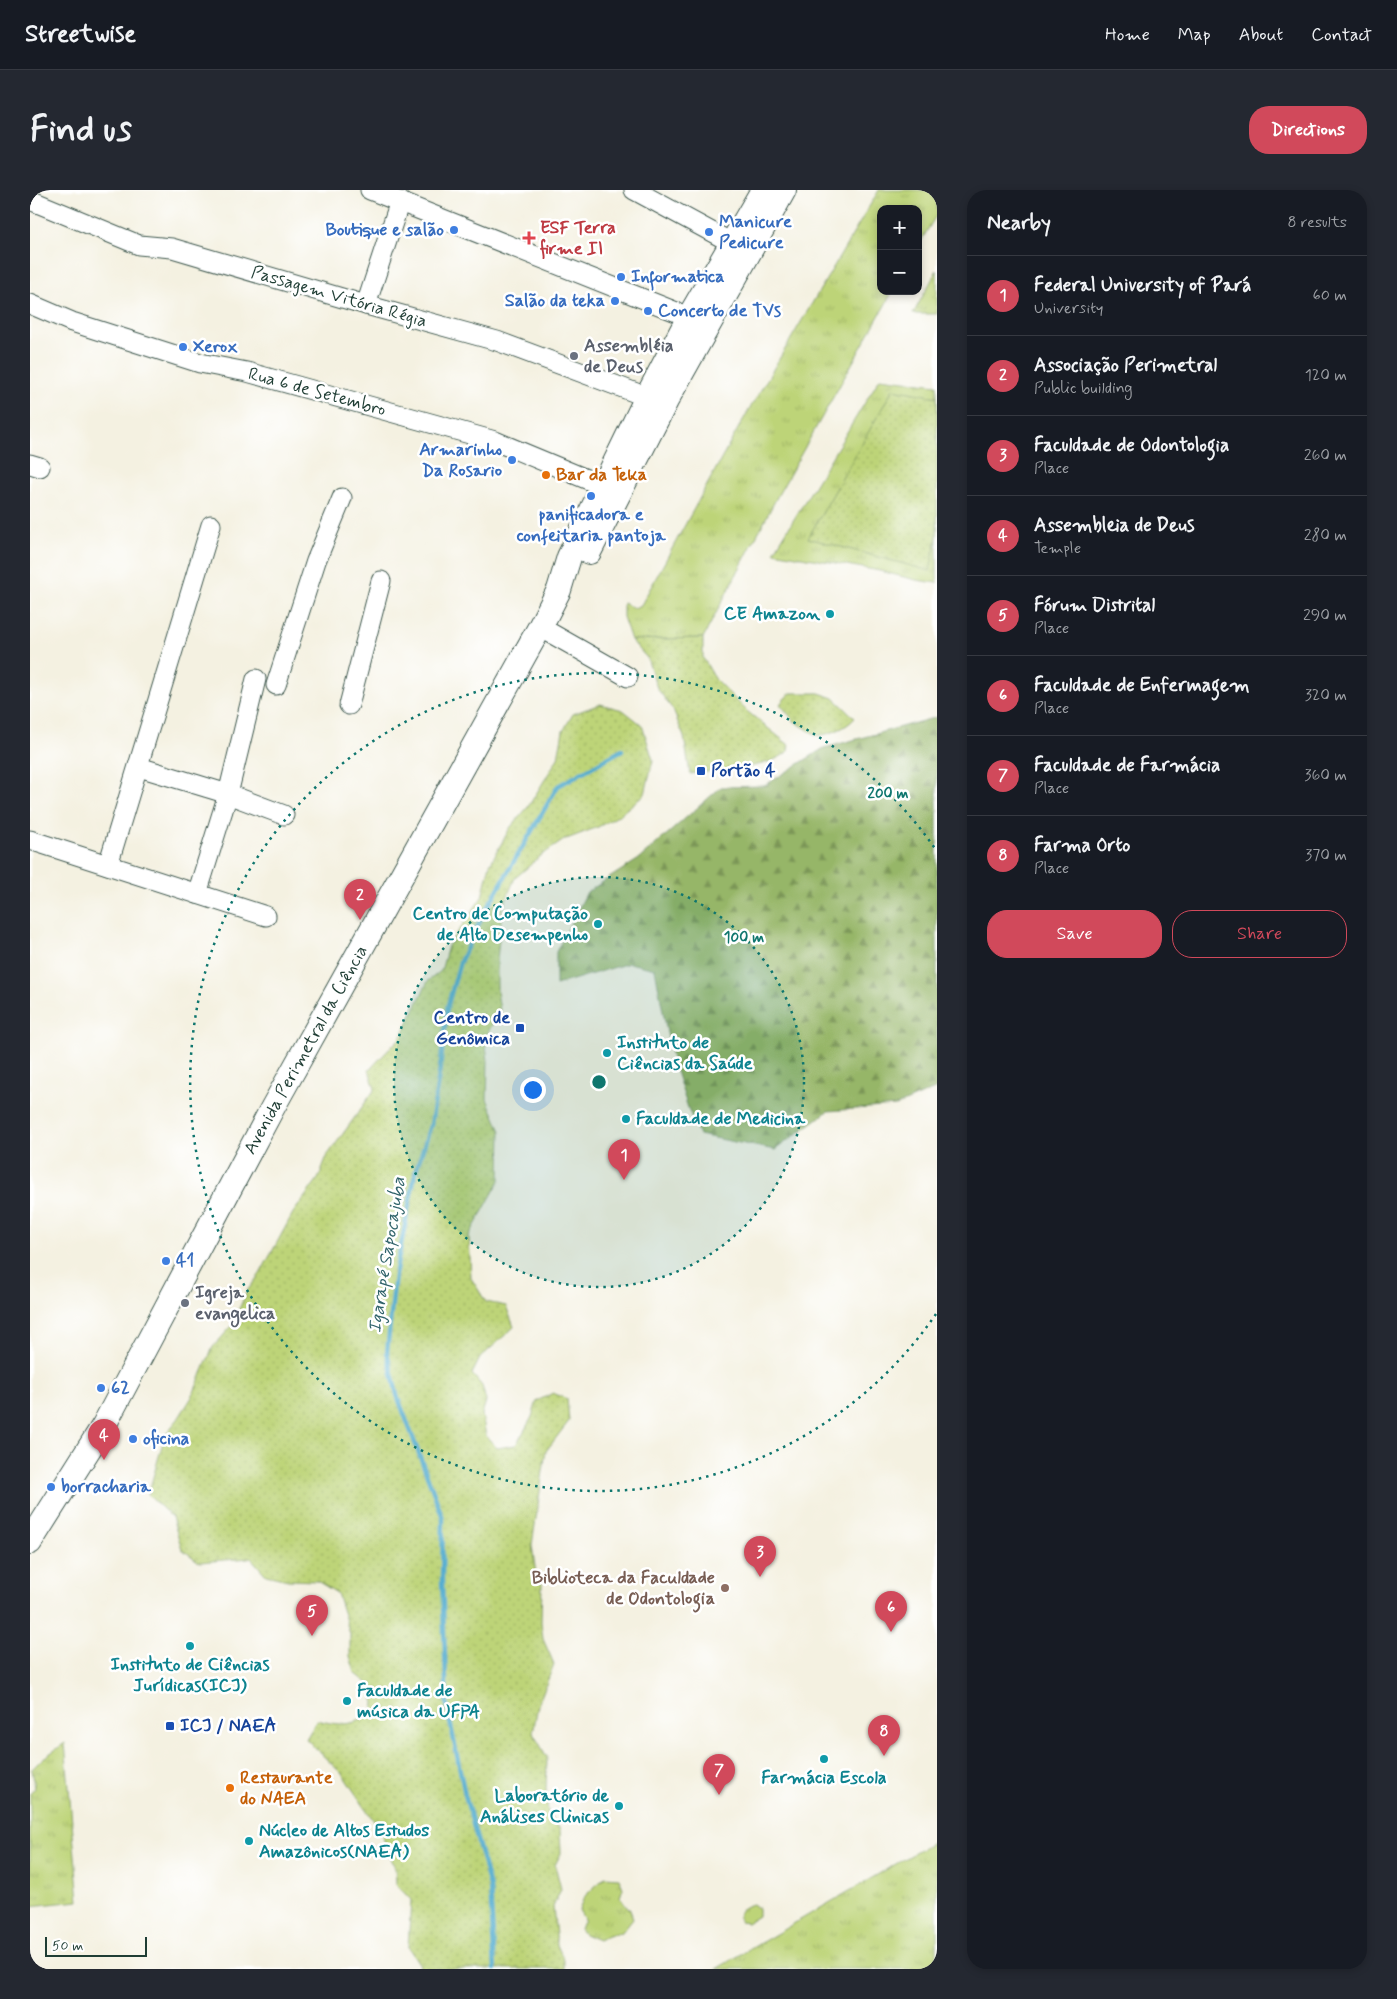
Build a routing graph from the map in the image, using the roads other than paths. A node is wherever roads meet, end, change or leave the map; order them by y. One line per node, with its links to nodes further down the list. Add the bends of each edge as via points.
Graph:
1 (370, 190): 6 (street)
2 (634, 190): 7 (street)
3 (763, 190): 7 (main road, Avenida Perimetral da Ciência)
4 (784, 190): 16 (main road, Avenida Perimetral da Ciência, via 666,401 583,565)
5 (30, 200): 9 (street, Passagem Vitória Régia, via 138,245 172,248)
6 (400, 201): 9 (street); 10 (street)
7 (732, 243): 10 (main road, Avenida Perimetral da Ciência)
8 (30, 304): 12 (street, Rua 6 de Setembro, via 72,322 200,363 247,372 495,441)
9 (366, 305): 11 (street, Passagem Vitória Régia, via 497,341)
10 (689, 317): 11 (main road, Avenida Perimetral da Ciência)
11 (647, 397): 12 (main road, Avenida Perimetral da Ciência)
12 (603, 486): 16 (main road, Avenida Perimetral da Ciência, via 569,557)
13 (342, 498): 20 (street, via 316,561)
14 (211, 525): 22 (street)
15 (381, 582): 21 (street)
16 (559, 590): 17 (main road, Avenida Perimetral da Ciência)
17 (540, 627): 18 (street); 29 (main road, Avenida Perimetral da Ciência, via 273,1107 104,1425)
18 (628, 677)
19 (256, 679): 23 (street)
20 (276, 685)
21 (349, 705)
22 (139, 767): 23 (street); 26 (street)
23 (228, 794): 24 (street); 27 (street)
24 (284, 815)
25 (30, 840): 26 (street)
26 (108, 865): 27 (street)
27 (197, 894): 28 (street)
28 (266, 916)
29 (52, 1509): 30 (main road, Avenida Perimetral da Ciência); 31 (main road, Avenida Perimetral da Ciência)
30 (30, 1533)
31 (30, 1542)

